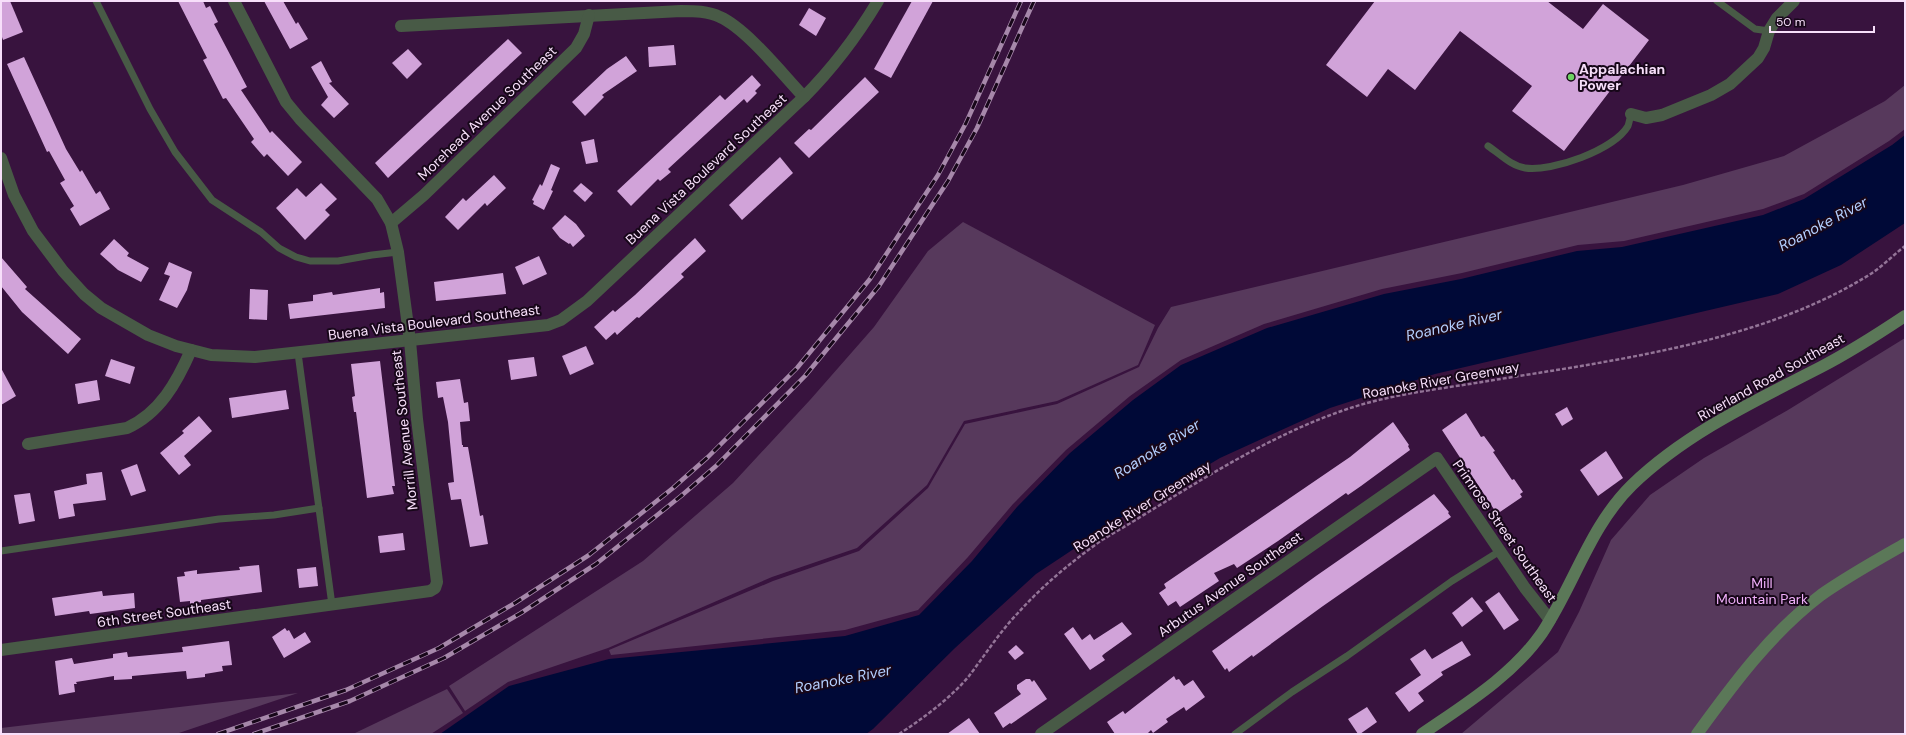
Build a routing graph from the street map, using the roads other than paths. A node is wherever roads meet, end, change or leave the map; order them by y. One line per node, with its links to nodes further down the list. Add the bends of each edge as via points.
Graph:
1 (96, 1): 14 (lane, via 150,109 175,152 212,200 261,232 279,248 310,261 338,261)
2 (234, 1): 13 (street, Morrill Avenue Southeast, via 286,102 377,199)
3 (878, 1): 9 (street, Buena Vista Boulevard Southeast, via 843,54)
4 (1717, 1): 8 (lane, via 1755,29)
5 (1794, 1): 8 (street)
6 (589, 15): 7 (street); 9 (street, via 681,11 720,16 748,38); 13 (street, Morehead Avenue Southeast, via 584,34 576,48 424,195)
7 (401, 26)
8 (1769, 30): 10 (street, via 1758,58 1730,84 1711,95 1662,115 1646,118)
9 (804, 97): 16 (street, Buena Vista Boulevard Southeast, via 587,301 562,320 548,325)
10 (1631, 114): 11 (lane, via 1628,125 1621,134 1569,163 1544,168 1524,168 1511,163)
11 (1488, 146)
12 (1, 158): 17 (street, Buena Vista Boulevard Southeast, via 14,195 33,231 84,294 101,308 148,335)
13 (391, 223): 14 (street, Morrill Avenue Southeast)
14 (398, 252): 16 (street, Morrill Avenue Southeast)
15 (1905, 316): 26 (main road, Riverland Road Southeast, via 1822,367 1727,415 1648,471 1614,504 1598,528)
16 (410, 341): 18 (street, Buena Vista Boulevard Southeast); 25 (street, Morrill Avenue Southeast, via 437,582 430,592)
17 (192, 350): 18 (street, Buena Vista Boulevard Southeast, via 236,357); 19 (street, via 168,395 141,422 127,428)
18 (298, 353): 21 (lane)
19 (28, 444)
20 (1436, 458): 24 (street, Primrose Street Southeast); 28 (street, Arbutus Avenue Southeast)
21 (319, 508): 23 (lane, via 212,520); 25 (lane)
22 (1905, 544): 31 (main road, via 1821,596 1789,622 1747,667)
23 (1, 551)
24 (1500, 551): 26 (street, Primrose Street Southeast); 29 (lane, via 1452,581)
25 (332, 605): 27 (street, 6th Street Southeast)
26 (1550, 620): 30 (main road, Riverland Road Southeast, via 1524,654 1498,679)
27 (1, 650)
28 (1041, 734)
29 (1235, 734)
30 (1422, 734)
31 (1697, 734)

